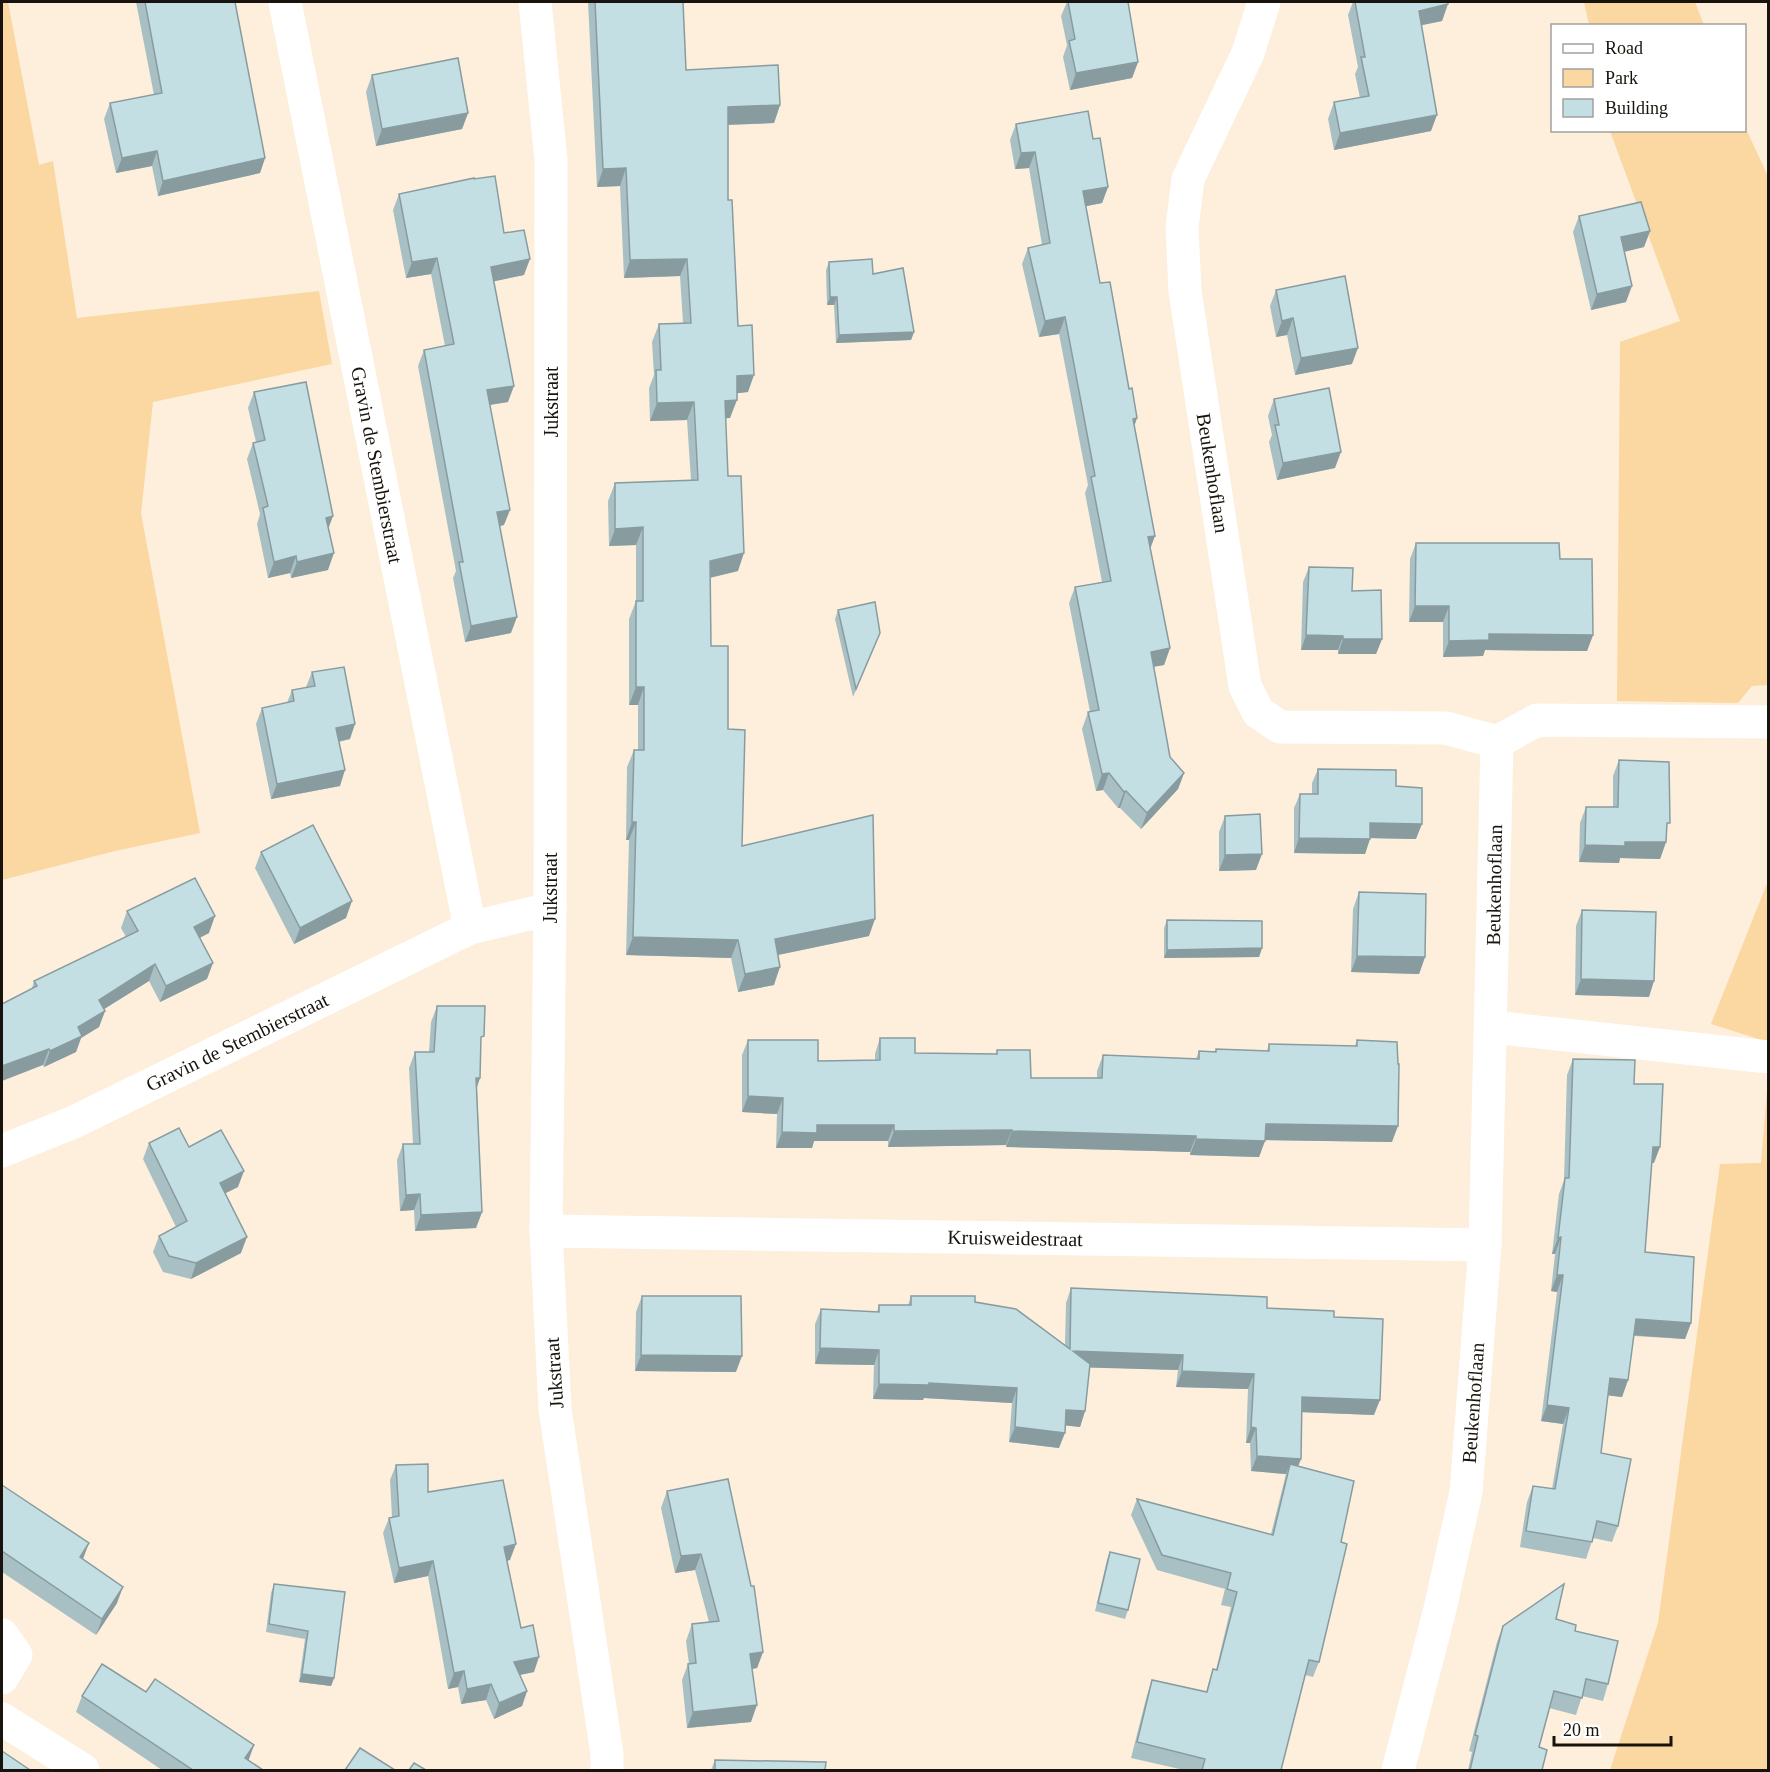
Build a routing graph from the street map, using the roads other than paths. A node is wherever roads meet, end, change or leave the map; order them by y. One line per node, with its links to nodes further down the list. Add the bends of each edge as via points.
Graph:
1 (285, 2): 7 (street, Gravin de Stembierstraat)
2 (535, 2): 6 (street, Jukstraat, via 551,160)
3 (1264, 2): 5 (street, Beukenhoflaan, via 1248,53 1188,179 1182,228 1185,291 1245,686 1258,712 1280,727 1446,728)
4 (1768, 722): 5 (street, via 1537,720)
5 (1497, 742): 8 (street, Beukenhoflaan)
6 (550, 909): 7 (street, Gravin de Stembierstraat); 11 (street, Jukstraat)
7 (470, 928): 10 (street, Gravin de Stembierstraat, via 74,1122)
8 (1492, 1027): 9 (street); 12 (street, Beukenhoflaan)
9 (1768, 1057)
10 (2, 1151)
11 (546, 1231): 12 (street, Kruisweidestraat); 17 (street, Jukstraat, via 555,1409)
12 (1485, 1245): 18 (street, Beukenhoflaan, via 1466,1492)
13 (2, 1635): 14 (street, via 16,1655)
14 (2, 1678)
15 (2, 1719): 16 (street)
16 (83, 1770)
17 (607, 1770)
18 (1398, 1770)

